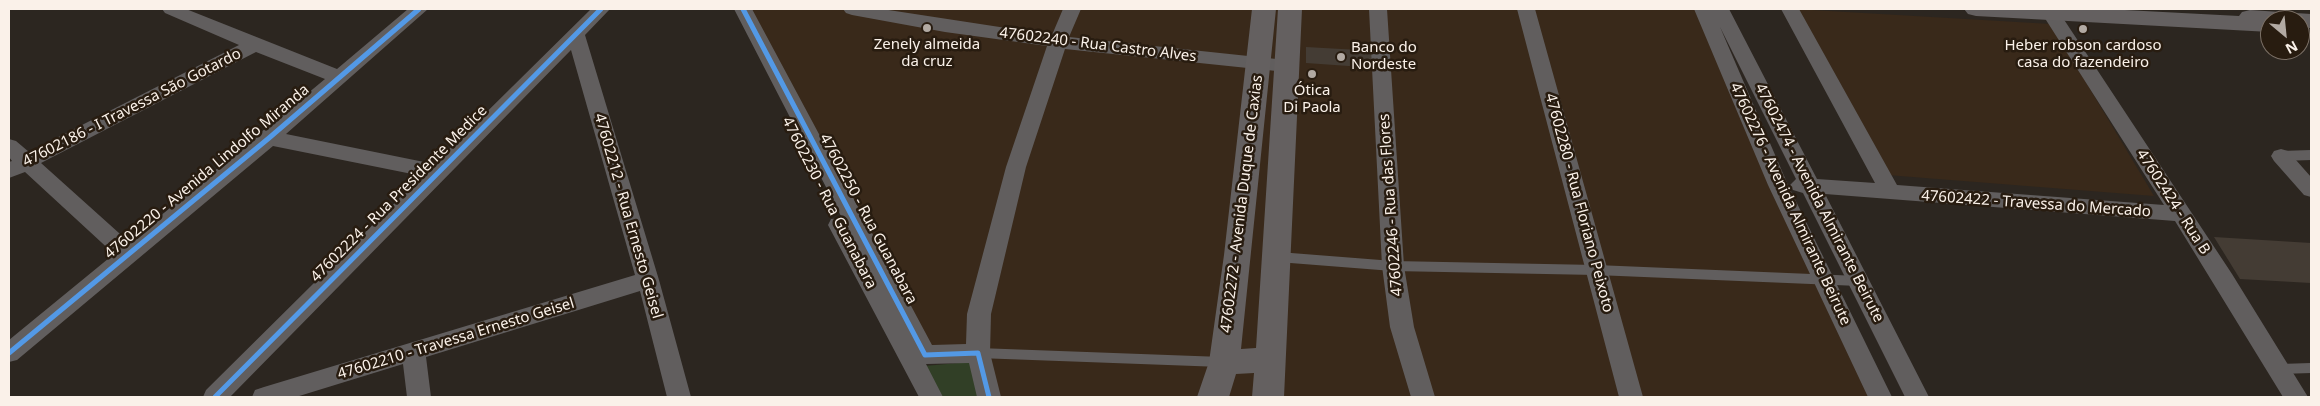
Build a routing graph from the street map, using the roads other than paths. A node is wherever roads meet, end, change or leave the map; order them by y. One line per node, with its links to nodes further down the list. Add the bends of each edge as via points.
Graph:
1 (171, 9): 22 (street)
2 (419, 9): 25 (street, 47602220 - Avenida Lindolfo Miranda)
3 (601, 9): 20 (street, 47602224 - Rua Presidente Medice)
4 (729, 9): 47 (street, 47602230 - Rua Guanabara, via 744,33 812,174)
5 (742, 9): 47 (street, 47602250 - Rua Guanabara)
6 (852, 9): 21 (street, 47602240 - Rua Castro Alves)
7 (1072, 9): 21 (street)
8 (1264, 9): 23 (street, 47602272 - Avenida Duque de Caxias)
9 (1290, 9): 24 (street, 47602272 - Avenida Duque de Caxias)
10 (1378, 9): 39 (street, 47602246 - Rua das Flores)
11 (1526, 9): 40 (street, 47602280 - Rua Floriano Peixoto)
12 (1703, 9): 32 (street, 47602276 - Avenida Almirante Beirute)
13 (1720, 9): 33 (street, 47602474 - Avenida Almirante Beirute)
14 (1790, 9): 35 (street)
15 (1976, 9): 16 (street)
16 (2050, 11): 17 (street); 36 (street, 47602424 - Rua B)
17 (2103, 11): 18 (street); 19 (street)
18 (2311, 21)
19 (2260, 24)
20 (576, 35): 31 (street, 47602224 - Rua Presidente Medice); 41 (street, 47602212 - Rua Ernesto Geisel)
21 (1058, 42): 23 (street, 47602240 - Rua Castro Alves); 46 (street, via 1014,177 979,314)
22 (255, 45): 25 (street); 30 (street, 47602186 - I Travessa São Gotardo)
23 (1258, 62): 24 (street, 47602240 - Rua Castro Alves); 49 (street, 47602272 - Avenida Duque de Caxias)
24 (1286, 66): 38 (street, 47602272 - Avenida Duque de Caxias)
25 (338, 78): 26 (street, 47602220 - Avenida Lindolfo Miranda)
26 (269, 138): 31 (street); 37 (street, 47602220 - Avenida Lindolfo Miranda)
27 (9, 146): 30 (street)
28 (2311, 155): 29 (lane)
29 (2281, 156): 34 (street)
30 (18, 166): 37 (street)
31 (438, 172): 52 (street, 47602224 - Rua Presidente Medice)
32 (1778, 185): 33 (street, 47602422 - Travessa do Mercado); 42 (street, 47602276 - Avenida Almirante Beirute)
33 (1811, 186): 35 (street, 47602422 - Travessa do Mercado); 43 (street, 47602474 - Avenida Almirante Beirute)
34 (2311, 190)
35 (1891, 193): 36 (street, 47602422 - Travessa do Mercado)
36 (2181, 214): 51 (street, 47602424 - Rua B)
37 (128, 254): 45 (street, 47602220 - Avenida Lindolfo Miranda)
38 (1275, 256): 39 (lane); 48 (street, 47602272 - Avenida Duque de Caxias)
39 (1393, 266): 40 (lane); 60 (street, 47602246 - Rua das Flores, via 1402,327)
40 (1596, 270): 42 (lane); 61 (street, 47602280 - Rua Floriano Peixoto)
41 (648, 280): 44 (street, 47602210 - Travessa Ernesto Geisel); 55 (street, 47602212 - Rua Ernesto Geisel)
42 (1822, 280): 43 (lane); 62 (street, 47602276 - Avenida Almirante Beirute)
43 (1859, 280): 63 (street, 47602474 - Avenida Almirante Beirute)
44 (414, 352): 53 (street, 47602210 - Travessa Ernesto Geisel); 54 (street)
45 (9, 353)
46 (978, 353): 47 (street); 49 (lane); 57 (street)
47 (917, 357): 56 (street, 47602230 - Rua Guanabara)
48 (1269, 360): 49 (street); 59 (street, 47602272 - Avenida Duque de Caxias)
49 (1224, 362): 58 (street, 47602272 - Avenida Duque de Caxias)
50 (2311, 368): 51 (lane)
51 (2280, 369): 64 (street, 47602424 - Rua B)
52 (215, 397)
53 (264, 397)
54 (419, 397)
55 (679, 397)
56 (931, 397)
57 (989, 397)
58 (1214, 397)
59 (1268, 397)
60 (1423, 397)
61 (1631, 397)
62 (1880, 397)
63 (1918, 397)
64 (2296, 397)

